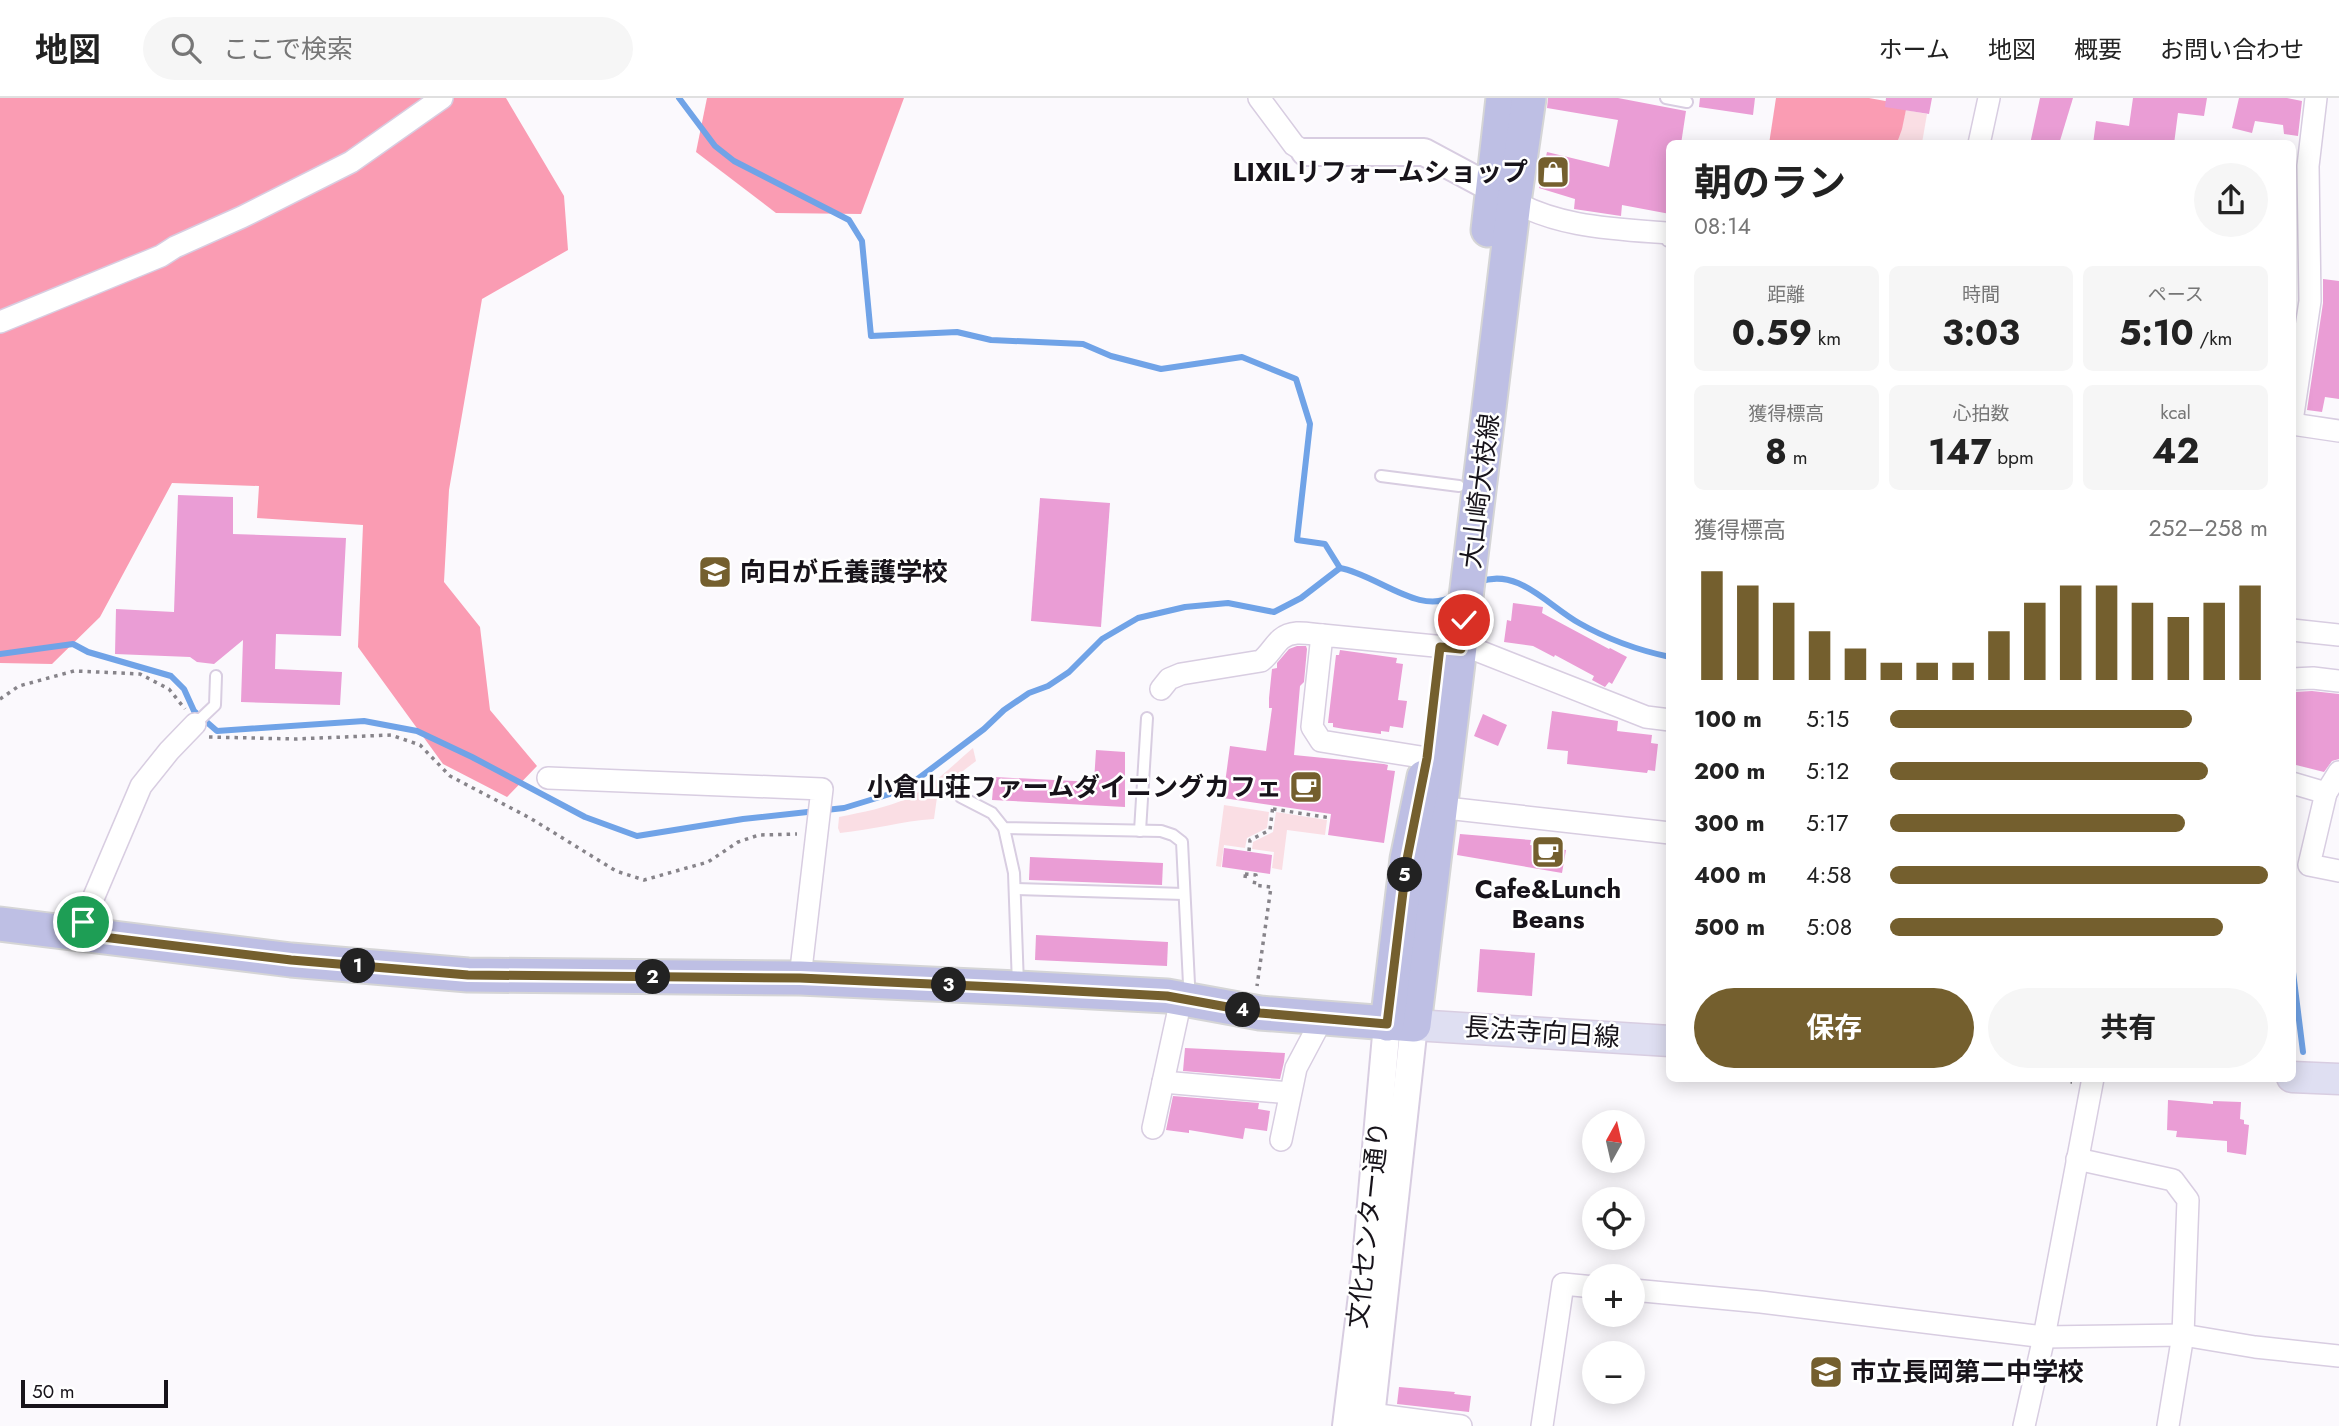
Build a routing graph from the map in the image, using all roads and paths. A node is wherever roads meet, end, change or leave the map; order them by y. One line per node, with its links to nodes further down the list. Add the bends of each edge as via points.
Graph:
1 (442, 98): 15 (street, via 351,162 161,256)
2 (1259, 98): 10 (street, via 1294,145)
3 (1503, 98): 12 (main road, 大山崎大枝線)
4 (1529, 98): 12 (main road, 大山崎大枝線)
5 (1666, 98): 8 (lane)
6 (1989, 98): 9 (street)
7 (2316, 98): 11 (street)
8 (1687, 102)
9 (1980, 140)
10 (1305, 152): 12 (street, via 1424,152)
11 (2300, 165): 13 (street)
12 (1504, 195): 14 (street, via 1527,210 1598,228); 20 (main road, 大山崎大枝線); 24 (main road, 大山崎大枝線)
13 (2301, 230): 16 (street, via 2310,301)
14 (1666, 233)
15 (0, 323)
16 (2296, 395)
17 (2296, 423): 18 (street)
18 (2339, 431)
19 (1381, 476): 20 (lane)
20 (1459, 486): 24 (main road, 大山崎大枝線)
21 (2296, 630): 23 (street)
22 (1322, 635): 24 (street); 28 (street, via 1296,632 1280,639 1261,661 1181,674); 33 (street, via 1312,727 1321,741)
23 (2339, 635)
24 (1450, 648): 31 (street, via 1476,650 1646,717); 33 (main road, 大山崎大枝線); 39 (main road, 大山崎大枝線)
25 (216, 676): 32 (lane, via 215,705)
26 (2296, 679): 27 (street)
27 (2339, 681)
28 (1161, 689)
29 (0, 699): 32 (path, via 19,686 75,671 140,674 169,689)
30 (1147, 718): 42 (lane)
31 (1666, 720)
32 (197, 722): 44 (path, via 207,737 391,736 420,745 450,776 530,818 615,871 644,880 708,862 738,842 759,835); 51 (street, via 141,786)
33 (1427, 758): 39 (main road, 大山崎大枝線)
34 (2339, 772): 37 (street)
35 (548, 778): 44 (street, via 822,789)
36 (2296, 784): 37 (street)
37 (2326, 793): 46 (street, via 2309,865)
38 (961, 797): 41 (lane, via 992,813)
39 (1430, 807): 43 (street); 57 (main road, 大山崎大枝線, via 1407,859)
40 (1331, 818): 45 (path, via 1273,807 1270,830 1250,840)
41 (1004, 828): 42 (lane); 48 (lane)
42 (1140, 831): 49 (lane, via 1161,831 1182,842)
43 (1666, 832)
44 (817, 834): 52 (street)
45 (1249, 851)
46 (2339, 871)
47 (1245, 874): 54 (path, via 1256,875 1254,885 1271,887)
48 (1015, 889): 49 (lane); 53 (lane)
49 (1184, 894): 55 (lane, via 1189,984)
50 (0, 923): 51 (main road)
51 (78, 934): 52 (main road, via 291,960 468,975)
52 (800, 978): 53 (main road)
53 (1018, 988): 55 (main road)
54 (1257, 992)
55 (1183, 999): 56 (main road); 61 (street)
56 (1322, 1018): 57 (main road); 63 (street, via 1296,1068)
57 (1401, 1024): 58 (main road, 長法寺向日線); 72 (street, 文化センター通り, via 1365,1271)
58 (1666, 1041)
59 (2296, 1077): 60 (main road)
60 (2339, 1079)
61 (1163, 1082): 63 (street); 64 (street)
62 (2092, 1082): 66 (street)
63 (1290, 1093): 65 (street)
64 (1153, 1128)
65 (1281, 1140)
66 (2077, 1159): 69 (street, via 2173,1180 2188,1200); 70 (street)
67 (1582, 1286): 74 (street, via 1563,1284)
68 (1645, 1291): 70 (street)
69 (2183, 1335): 70 (street); 71 (street); 76 (street)
70 (2044, 1337): 75 (street)
71 (2339, 1356)
72 (1359, 1419): 73 (street)
73 (1461, 1426)
74 (1542, 1426)
75 (2024, 1426)
76 (2168, 1426)

